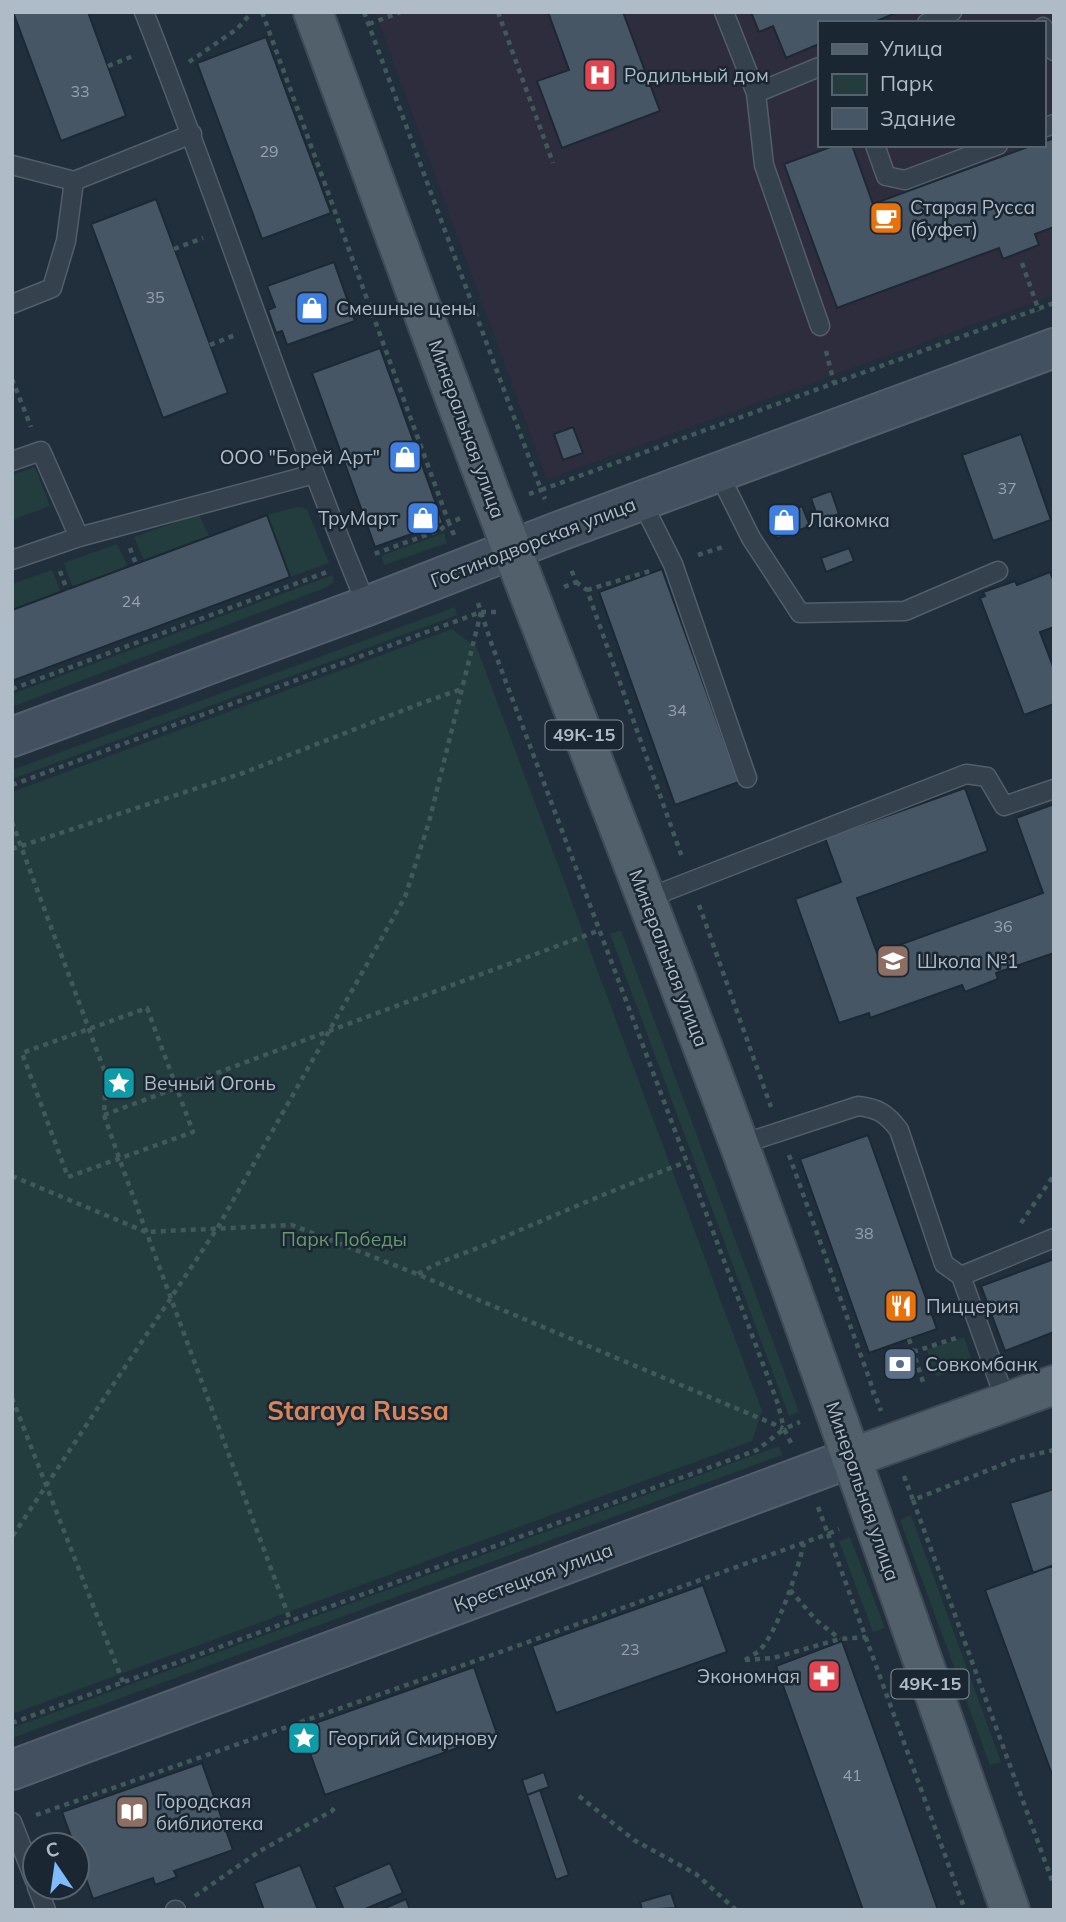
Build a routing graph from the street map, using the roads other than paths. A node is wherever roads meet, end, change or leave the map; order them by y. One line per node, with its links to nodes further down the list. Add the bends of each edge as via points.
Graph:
1 (144, 12): 10 (lane)
2 (313, 12): 23 (main road, Минеральная улица / 49К-15)
3 (724, 12): 9 (lane)
4 (952, 12): 5 (lane)
5 (932, 21)
6 (1045, 32): 7 (lane)
7 (1054, 51)
8 (818, 67): 9 (lane)
9 (756, 93): 16 (lane, via 765,165)
10 (192, 134): 14 (lane); 20 (lane)
11 (876, 147): 12 (lane, via 886,176 905,180)
12 (993, 147)
13 (12, 165): 14 (lane)
14 (74, 181): 15 (lane, via 66,241 52,288)
15 (12, 304)
16 (820, 326)
17 (1049, 335): 19 (street, Гостинодворская улица, via 846,424)
18 (12, 461): 22 (lane, via 41,451)
19 (718, 472): 21 (street, Гостинодворская улица); 25 (lane, via 751,538 800,613 905,611)
20 (314, 474): 22 (lane); 26 (lane)
21 (642, 500): 23 (street, Гостинодворская улица); 28 (lane, via 673,564)
22 (79, 537): 24 (lane)
23 (512, 550): 26 (street, Гостинодворская улица); 30 (main road, Минеральная улица / 49К-15)
24 (12, 561)
25 (998, 570)
26 (367, 606): 27 (street, Гостинодворская улица)
27 (12, 737)
28 (747, 778)
29 (1054, 789): 30 (lane, via 1004,806 987,777 966,774)
30 (648, 898): 31 (main road, Минеральная улица / 49К-15)
31 (739, 1145): 33 (lane, via 858,1107 888,1115 899,1130 944,1264); 36 (main road, Минеральная улица / 49К-15)
32 (1054, 1238): 33 (lane)
33 (961, 1276): 35 (lane)
34 (1054, 1385): 35 (main road, Крестецкая улица)
35 (1006, 1402): 36 (main road, Крестецкая улица)
36 (851, 1458): 37 (street, Крестецкая улица); 40 (main road, Минеральная улица / 49К-15)
37 (12, 1770)
38 (12, 1822): 39 (lane)
39 (21, 1845)
40 (1010, 1910)

